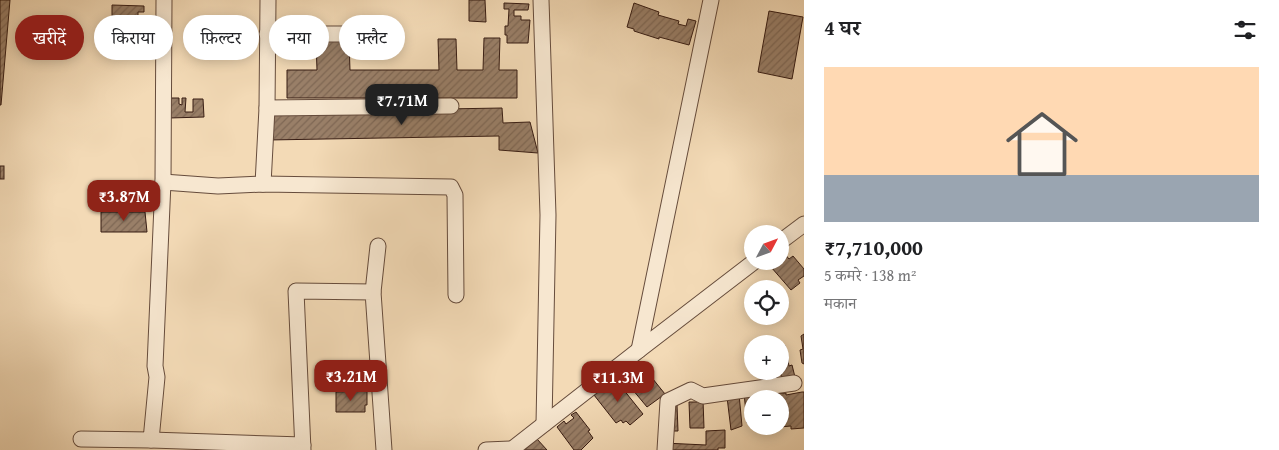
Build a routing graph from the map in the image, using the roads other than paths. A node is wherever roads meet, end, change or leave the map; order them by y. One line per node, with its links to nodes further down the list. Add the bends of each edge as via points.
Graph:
1 (164, 0): 9 (street)
2 (268, 0): 5 (street)
3 (541, 0): 19 (street, via 548,215)
4 (711, 0): 17 (street)
5 (267, 34): 6 (street); 8 (street)
6 (339, 34)
7 (451, 106): 8 (street)
8 (267, 108): 10 (street)
9 (163, 182): 10 (street, via 218,186); 21 (street, via 157,377)
10 (263, 184): 16 (street, via 451,187 455,195)
11 (804, 224): 12 (street)
12 (789, 235)
13 (378, 246): 15 (street)
14 (744, 269): 17 (street)
15 (373, 292): 22 (street, via 296,291); 23 (street)
16 (456, 295)
17 (639, 350): 19 (street)
18 (794, 383): 26 (street, via 703,396 691,390 668,401)
19 (544, 424): 25 (street)
20 (81, 439): 21 (street)
21 (151, 440): 22 (street)
22 (303, 447)
23 (384, 450)
24 (486, 450): 25 (street)
25 (512, 450)
26 (665, 450)

